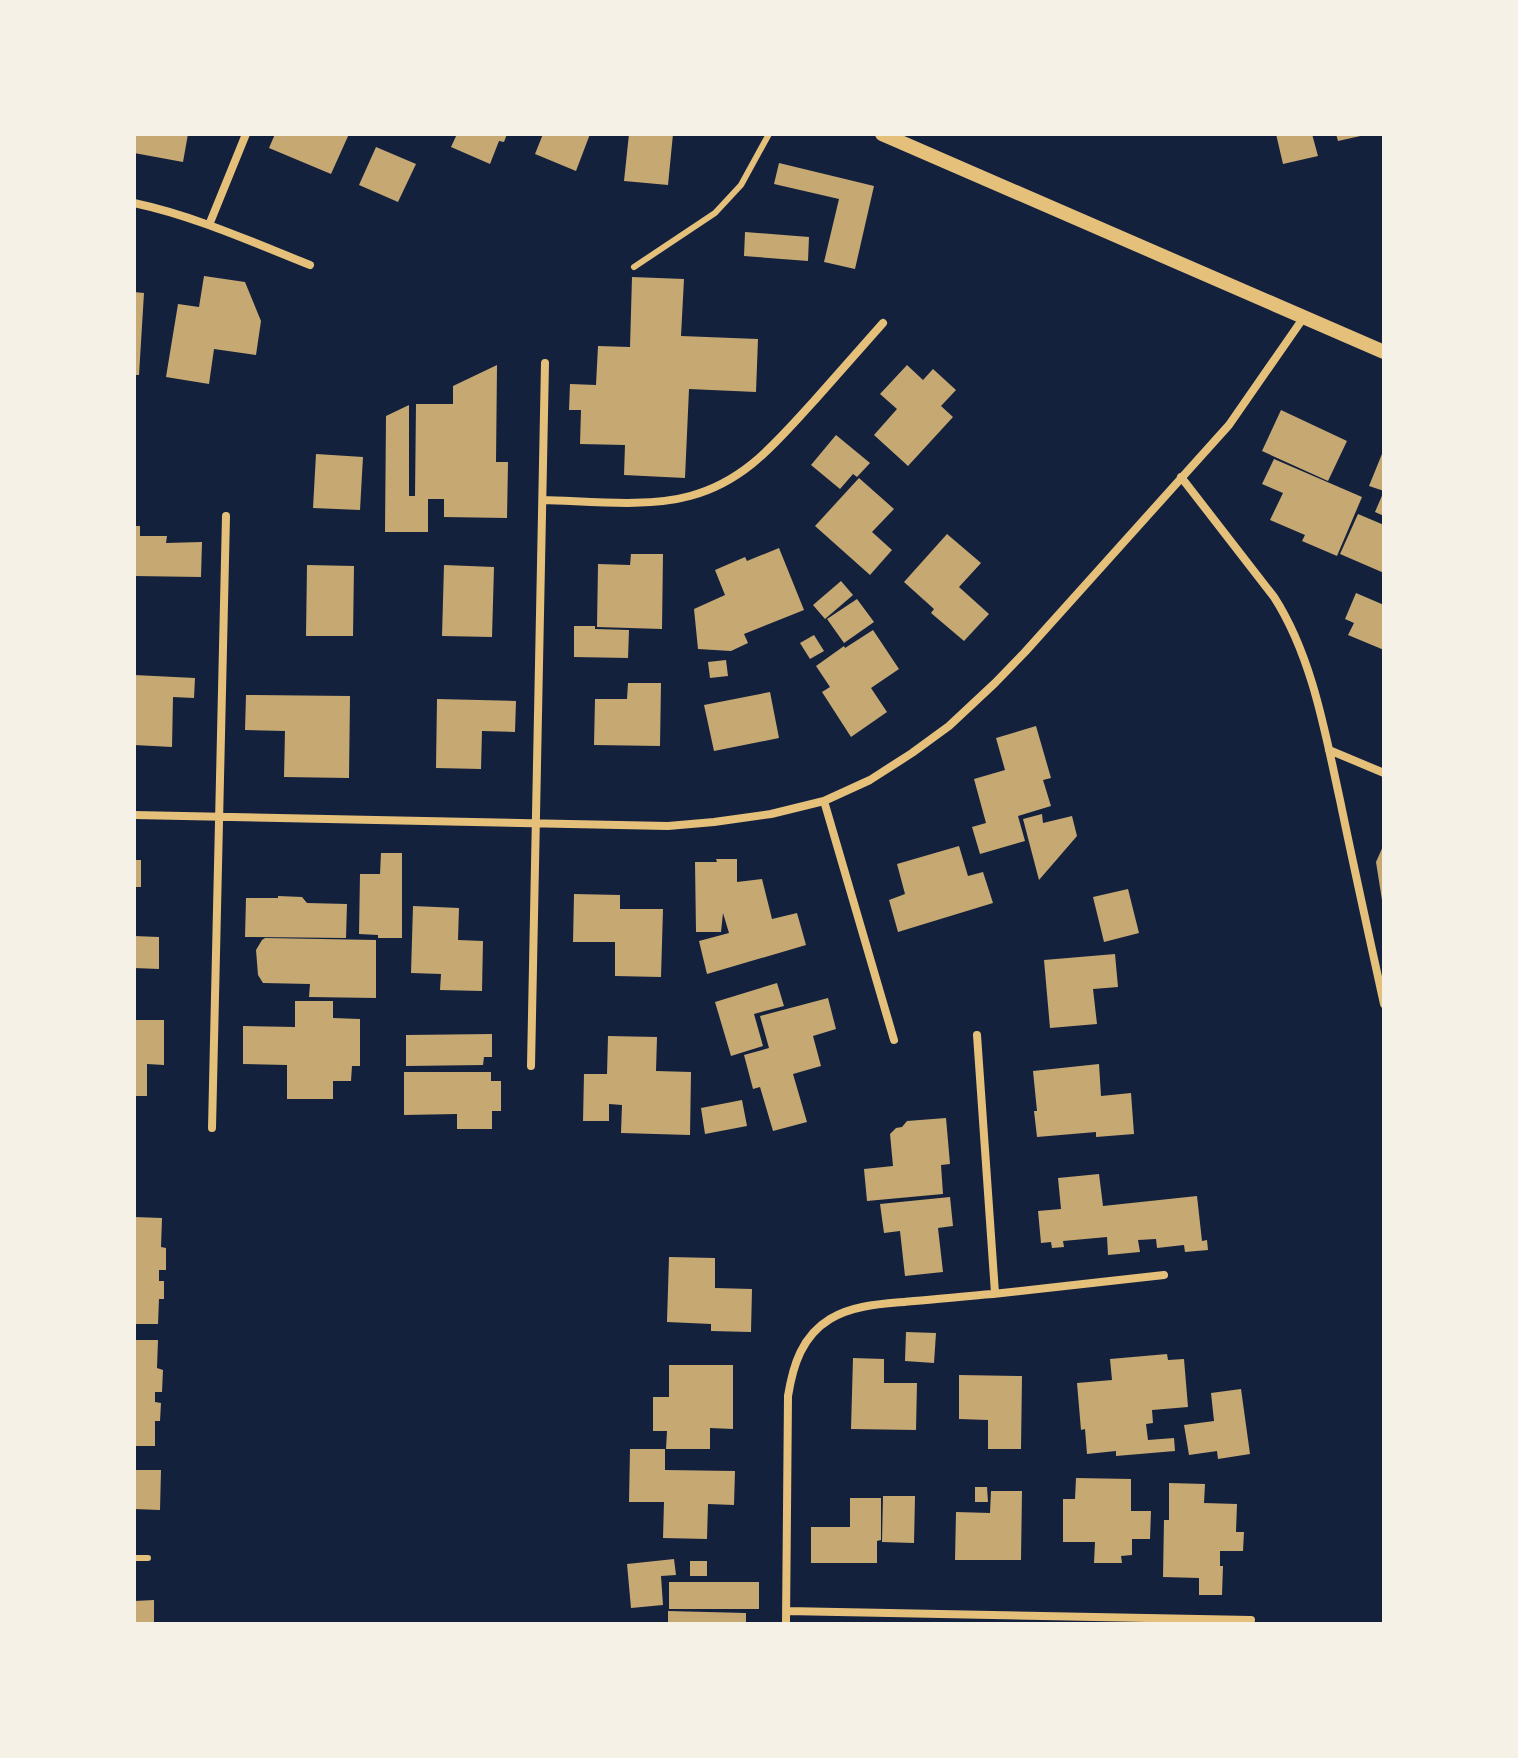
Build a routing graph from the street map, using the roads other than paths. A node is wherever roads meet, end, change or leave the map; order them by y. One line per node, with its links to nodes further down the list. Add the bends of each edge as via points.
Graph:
1 (246, 134): 5 (street)
2 (769, 134): 7 (lane, via 741,185 715,213)
3 (882, 134): 8 (street)
4 (134, 203): 5 (street)
5 (209, 225): 6 (street)
6 (310, 265)
7 (634, 267)
8 (1304, 317): 10 (street); 12 (street, via 1229,425)
9 (883, 323): 13 (street, via 774,445 725,484 688,497 645,502)
10 (1384, 352)
11 (545, 363): 13 (street)
12 (1181, 477): 15 (street, via 1287,617 1308,670); 17 (street, via 1025,652 949,726 870,780)
13 (543, 500): 20 (street)
14 (226, 516): 19 (street)
15 (1329, 750): 16 (street); 21 (street)
16 (1384, 773)
17 (824, 801): 20 (street, via 771,814 668,826); 23 (street)
18 (134, 815): 19 (street)
19 (219, 816): 20 (street); 25 (street)
20 (536, 822): 24 (street)
21 (1384, 1004)
22 (977, 1035): 27 (street)
23 (894, 1040)
24 (531, 1066)
25 (212, 1128)
26 (1164, 1275): 27 (street)
27 (995, 1293): 30 (street, via 849,1310 803,1345 788,1396)
28 (134, 1558): 29 (lane)
29 (148, 1558)
30 (786, 1611): 31 (street); 32 (street)
31 (1251, 1620)
32 (786, 1624)

